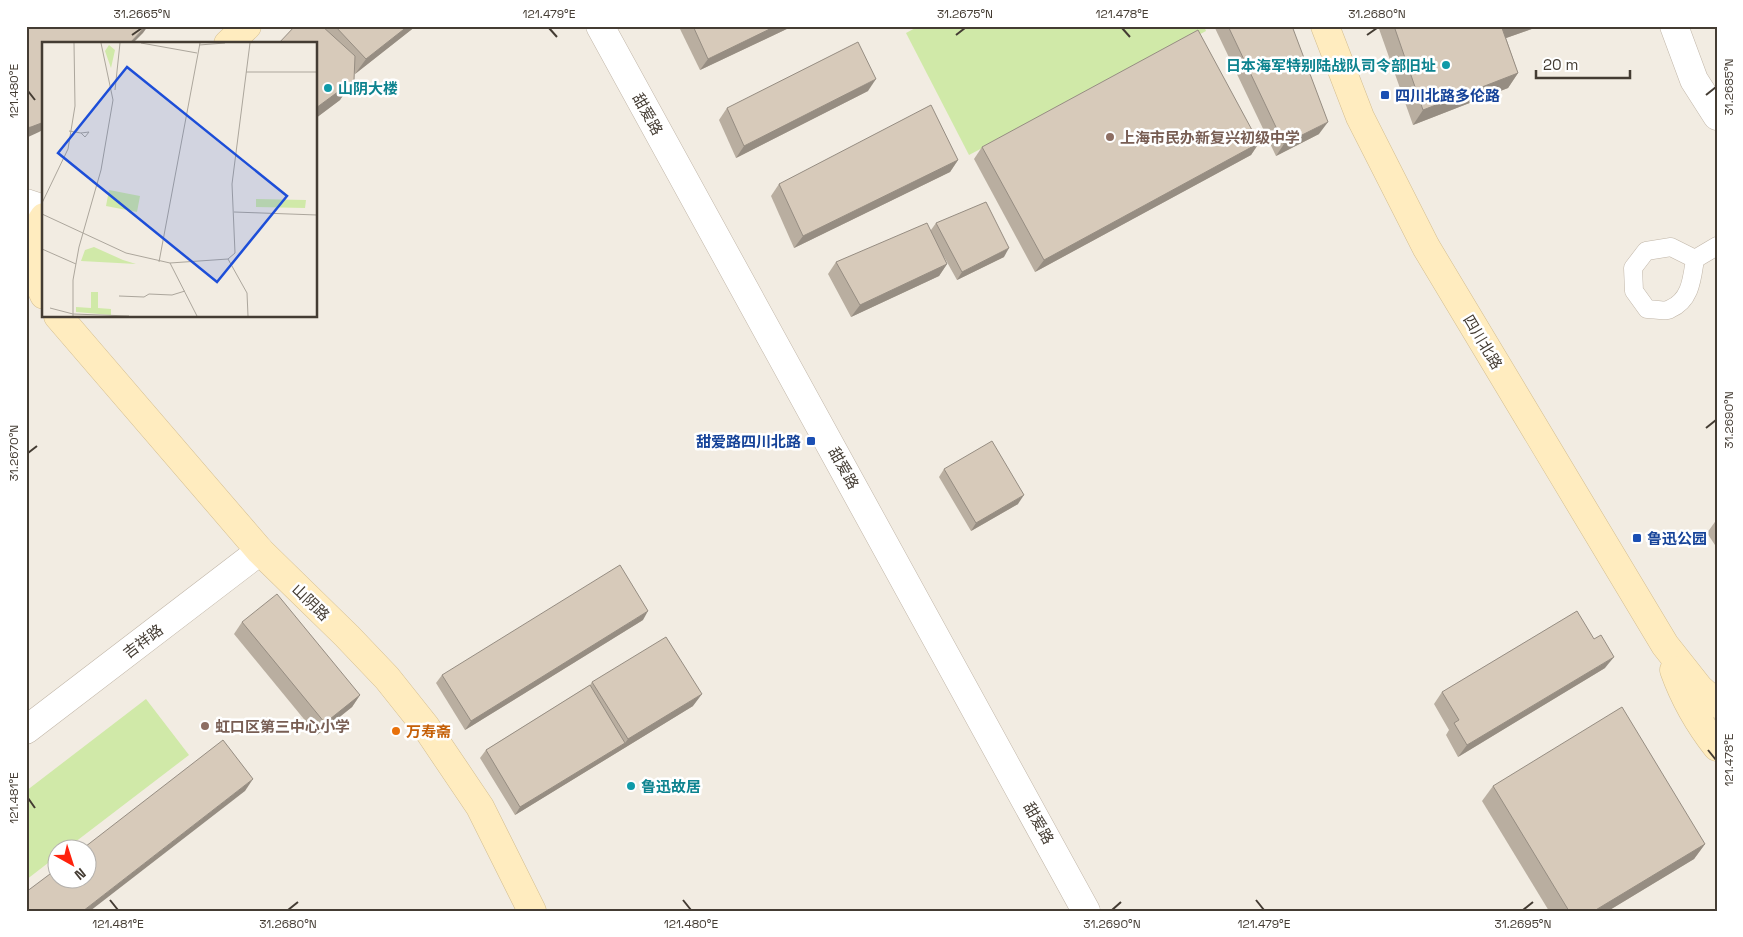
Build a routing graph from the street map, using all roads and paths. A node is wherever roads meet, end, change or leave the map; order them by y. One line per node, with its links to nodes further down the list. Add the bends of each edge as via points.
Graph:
1 (247, 26): 5 (main road)
2 (600, 26): 20 (street, 甜爱路)
3 (1325, 26): 15 (main road, 四川北路, via 1360,117 1426,247)
4 (1674, 26): 6 (street, via 1694,80)
5 (230, 42)
6 (1717, 116)
7 (26, 203): 8 (street)
8 (42, 208)
9 (42, 220): 12 (main road, via 34,245 34,264)
10 (1717, 246): 11 (lane)
11 (1694, 259)
12 (42, 291)
13 (60, 318): 14 (main road, 山阴路)
14 (260, 551): 17 (street, 吉祥路); 19 (main road, 山阴路, via 387,678 426,727 480,807)
15 (1665, 645): 16 (main road, 四川北路, via 1699,688); 18 (main road, 四川北路, via 1683,695)
16 (1717, 704)
17 (26, 730)
18 (1717, 747)
19 (532, 911)
20 (1086, 911)

